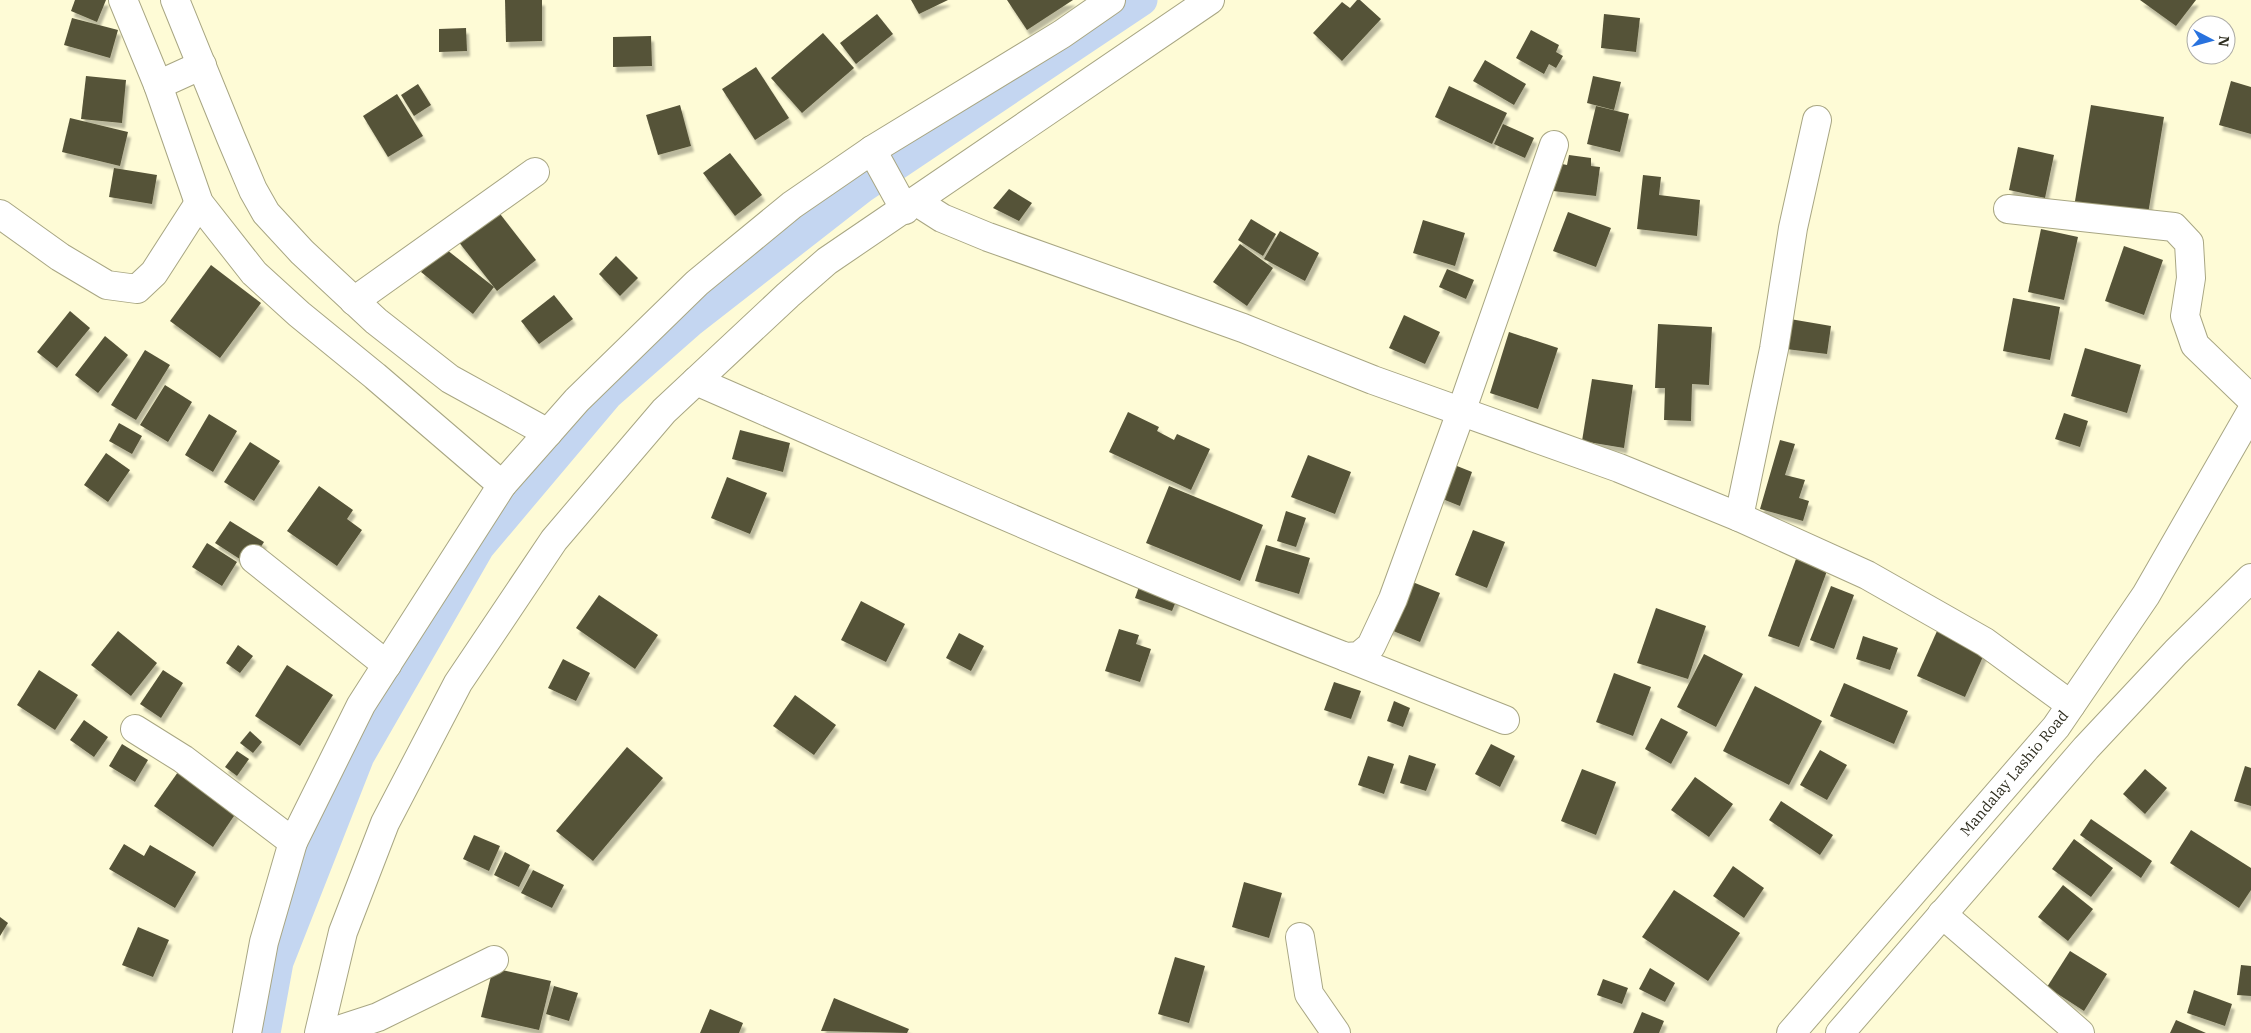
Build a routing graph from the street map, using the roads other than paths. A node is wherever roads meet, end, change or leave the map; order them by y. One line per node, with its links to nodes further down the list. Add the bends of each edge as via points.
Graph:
1 (123, 0): 6 (main road)
2 (175, 0): 5 (main road)
3 (1111, 0): 9 (main road)
4 (1210, 0): 12 (main road)
5 (198, 66): 6 (main road); 15 (main road, via 266,213)
6 (162, 83): 11 (main road)
7 (1817, 120): 22 (main road, via 1793,228 1774,349)
8 (1554, 145): 18 (main road)
9 (874, 156): 12 (main road); 20 (main road, via 792,205 697,283)
10 (535, 172): 15 (main road)
11 (198, 203): 14 (main road, via 154,273 137,288 107,285 60,257); 21 (main road, via 254,273)
12 (907, 204): 16 (main road, via 827,261); 18 (main road)
13 (2008, 209): 17 (main road, via 2174,227 2189,243 2192,278 2185,316 2195,345)
14 (0, 214)
15 (354, 301): 20 (main road, via 450,379)
16 (696, 382): 25 (main road, via 996,512); 35 (main road, via 664,411 554,540 458,683 385,824 343,932)
17 (2251, 399)
18 (1461, 412): 22 (main road, via 1619,468); 25 (main road, via 1393,599 1371,646 1359,656)
19 (2251, 412): 27 (main road, Mandalay Lashio Road, via 2146,595)
20 (548, 433): 21 (main road)
21 (502, 485): 26 (main road)
22 (1739, 516): 27 (main road, via 1867,575 1985,642)
23 (254, 559): 26 (main road)
24 (2251, 578): 31 (main road, via 2086,748)
25 (1346, 657): 28 (main road)
26 (387, 665): 30 (main road, via 361,705)
27 (2071, 705): 38 (main road, Mandalay Lashio Road, via 2056,727)
28 (1505, 720)
29 (135, 729): 30 (main road, via 183,759)
30 (293, 842): 34 (main road, via 264,942)
31 (1942, 914): 39 (main road); 40 (main road)
32 (1300, 937): 37 (main road, via 1309,994)
33 (494, 960): 36 (main road, via 378,1017)
34 (247, 1033)
35 (319, 1033)
36 (329, 1033)
37 (1336, 1033)
38 (1792, 1033)
39 (1840, 1033)
40 (2080, 1033)

